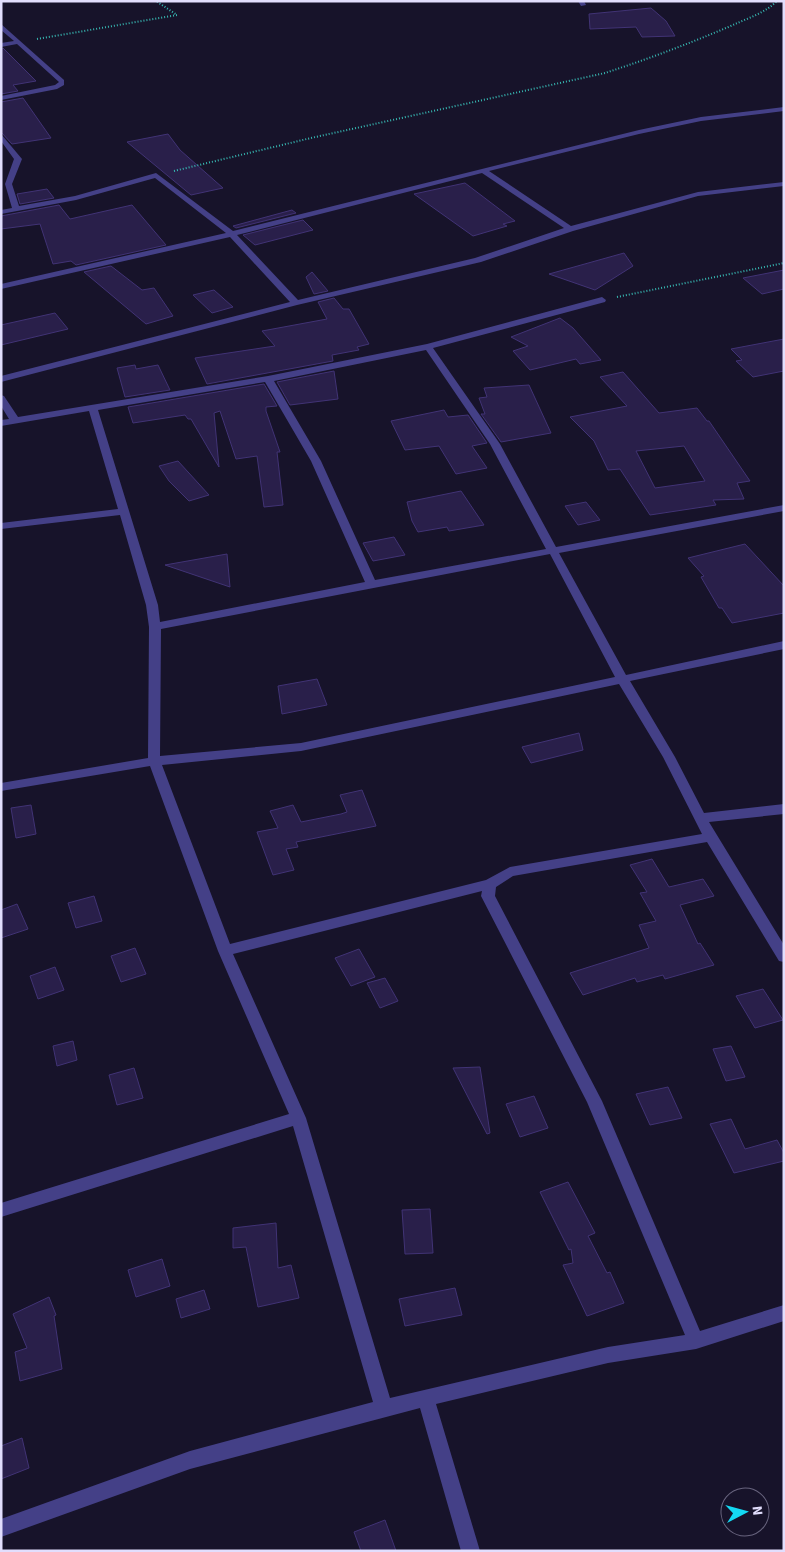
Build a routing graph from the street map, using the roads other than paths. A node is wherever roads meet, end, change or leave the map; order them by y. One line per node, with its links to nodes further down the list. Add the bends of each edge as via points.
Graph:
1 (1, 26): 2 (street)
2 (19, 42): 3 (street); 4 (street, via 62,84)
3 (1, 45)
4 (1, 98)
5 (784, 109): 7 (street, via 701,119)
6 (1, 136): 9 (street, via 19,164 9,180)
7 (484, 171): 11 (street); 12 (street)
8 (784, 184): 11 (street, via 698,194)
9 (16, 209): 10 (street); 12 (street, via 76,198 156,175)
10 (1, 212)
11 (570, 229): 15 (street, via 478,260)
12 (232, 234): 13 (street); 15 (street)
13 (1, 287)
14 (602, 300): 16 (street)
15 (296, 303): 17 (street)
16 (428, 347): 18 (street); 26 (street, via 495,444)
17 (1, 379)
18 (268, 379): 20 (street); 27 (street, via 316,462)
19 (1, 398): 21 (street)
20 (93, 408): 21 (street); 24 (street)
21 (15, 420): 22 (street)
22 (1, 423)
23 (784, 508): 26 (street)
24 (124, 511): 25 (street); 28 (street, via 152,606)
25 (1, 526)
26 (553, 551): 27 (street); 30 (street)
27 (372, 584): 28 (street)
28 (155, 627): 31 (street)
29 (784, 645): 30 (street)
30 (622, 678): 31 (street, via 301,747); 34 (street, via 669,757)
31 (154, 761): 32 (street); 37 (street)
32 (1, 787)
33 (784, 809): 34 (street)
34 (700, 818): 35 (street)
35 (710, 837): 36 (street, via 510,872); 38 (street)
36 (490, 884): 37 (street); 42 (street, via 488,896 594,1101)
37 (225, 951): 39 (street)
38 (784, 957)
39 (298, 1118): 40 (street); 44 (street)
40 (1, 1210)
41 (784, 1313): 42 (street)
42 (696, 1340): 43 (street, via 608,1355)
43 (426, 1399): 44 (street); 46 (street)
44 (384, 1408): 45 (street, via 190,1460)
45 (1, 1528)
46 (471, 1551)

